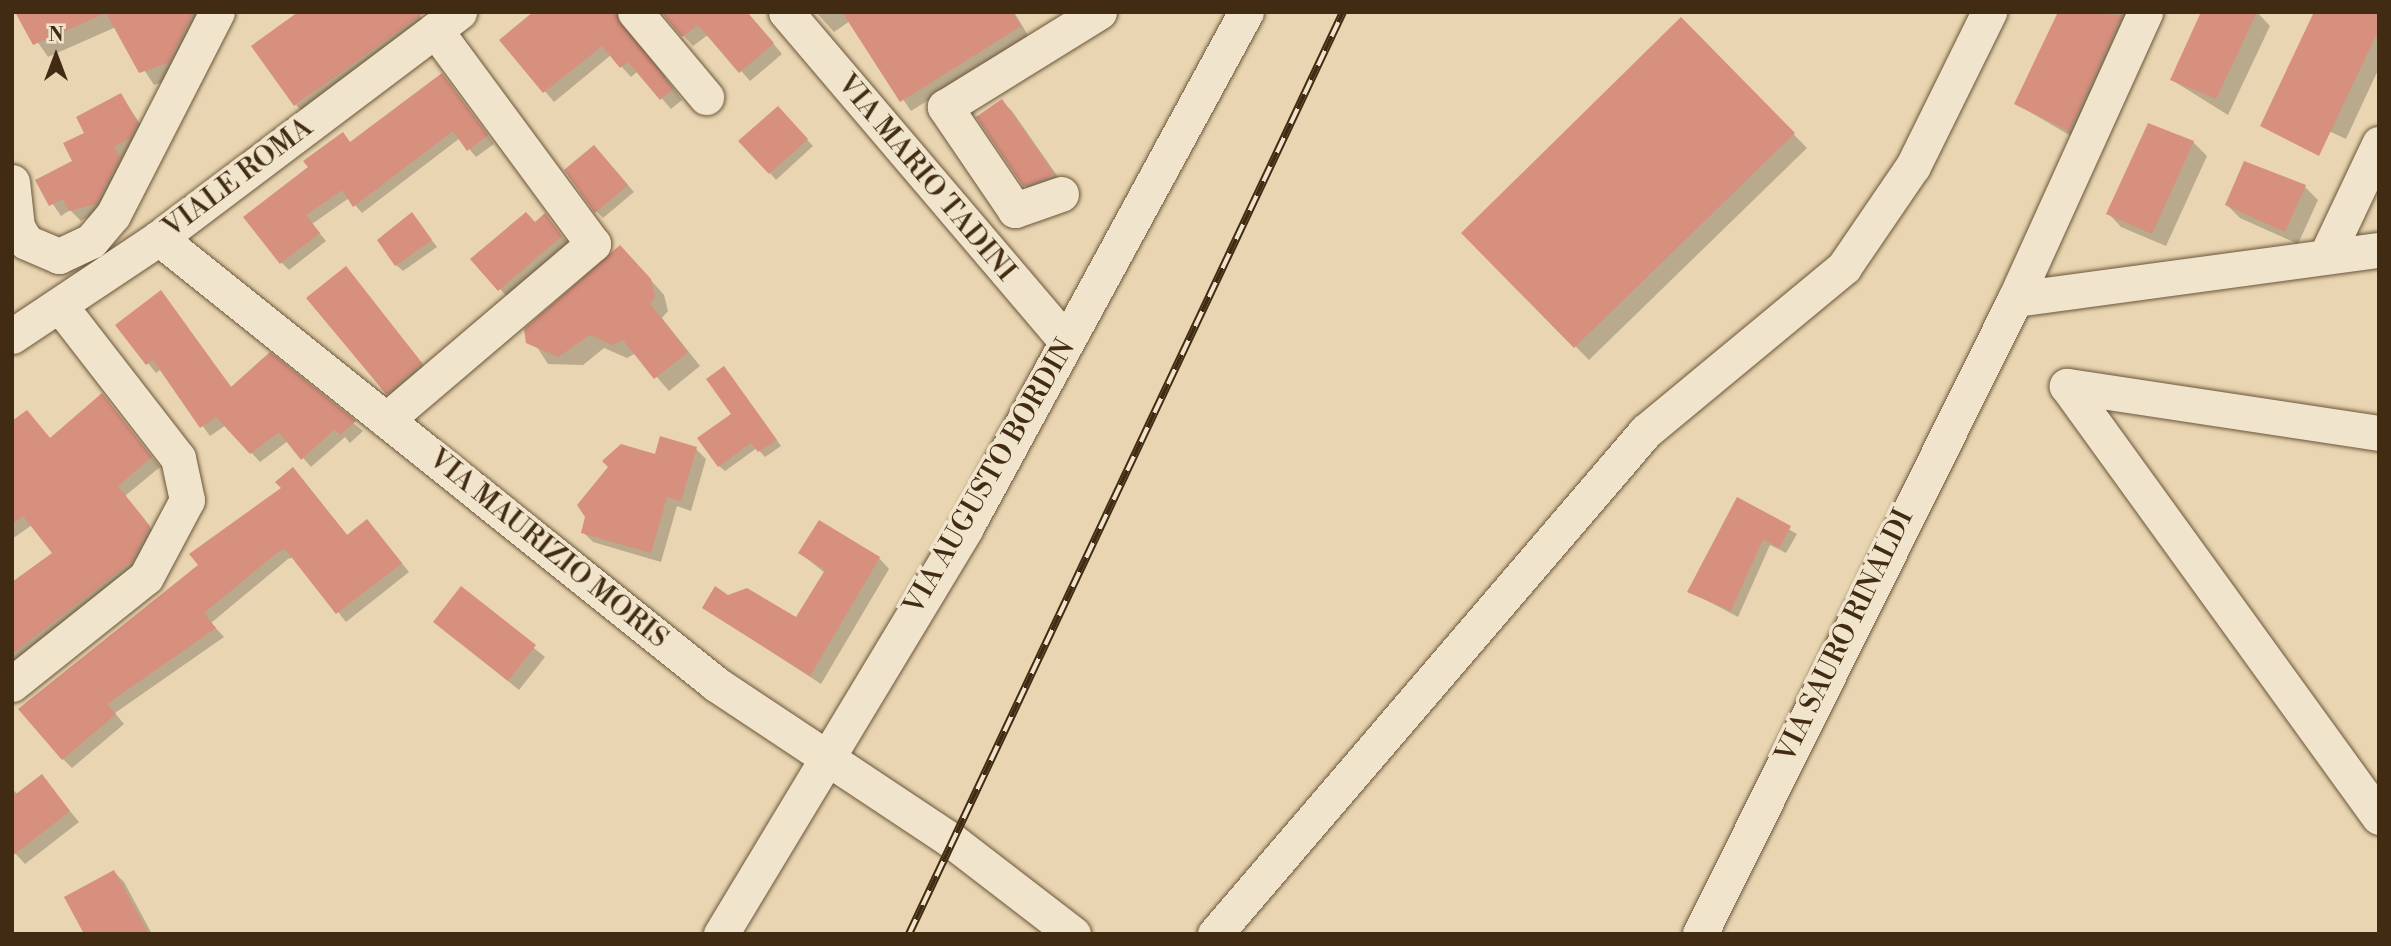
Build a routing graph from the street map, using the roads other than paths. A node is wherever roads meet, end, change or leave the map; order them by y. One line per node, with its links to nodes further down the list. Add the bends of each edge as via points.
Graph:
1 (217, 12): 11 (street, via 113,215 91,242 59,256 26,242 17,227)
2 (635, 12): 9 (street)
3 (786, 12): 19 (street, VIA MARIO TADINI)
4 (1099, 12): 12 (street, via 945,107 1015,210)
5 (1246, 12): 19 (street, VIA AUGUSTO BORDIN)
6 (1989, 12): 27 (street, via 1913,166 1844,267 1646,431)
7 (2145, 12): 16 (street, VIA SAURO RINALDI)
8 (447, 21): 13 (street, VIALE ROMA); 20 (street, via 593,244)
9 (706, 97)
10 (2376, 155): 15 (street)
11 (12, 182)
12 (1061, 194)
13 (159, 238): 17 (street, VIALE ROMA); 20 (street, VIA MAURIZIO MORIS)
14 (2379, 250): 15 (street)
15 (2327, 254): 16 (street)
16 (2015, 299): 28 (street, VIA SAURO RINALDI, via 1990,338)
17 (60, 306): 18 (street, VIALE ROMA); 22 (street, via 178,458 187,499 155,569)
18 (17, 328)
19 (1067, 342): 23 (street, VIA AUGUSTO BORDIN, via 965,530)
20 (386, 420): 23 (street, VIA MAURIZIO MORIS, via 716,684)
21 (2379, 433): 24 (street, via 2067,386)
22 (12, 684)
23 (824, 758): 25 (street, VIA AUGUSTO BORDIN); 26 (street, VIA MAURIZIO MORIS, via 951,840)
24 (2379, 817)
25 (721, 934)
26 (1073, 934)
27 (1215, 934)
28 (1700, 934)

